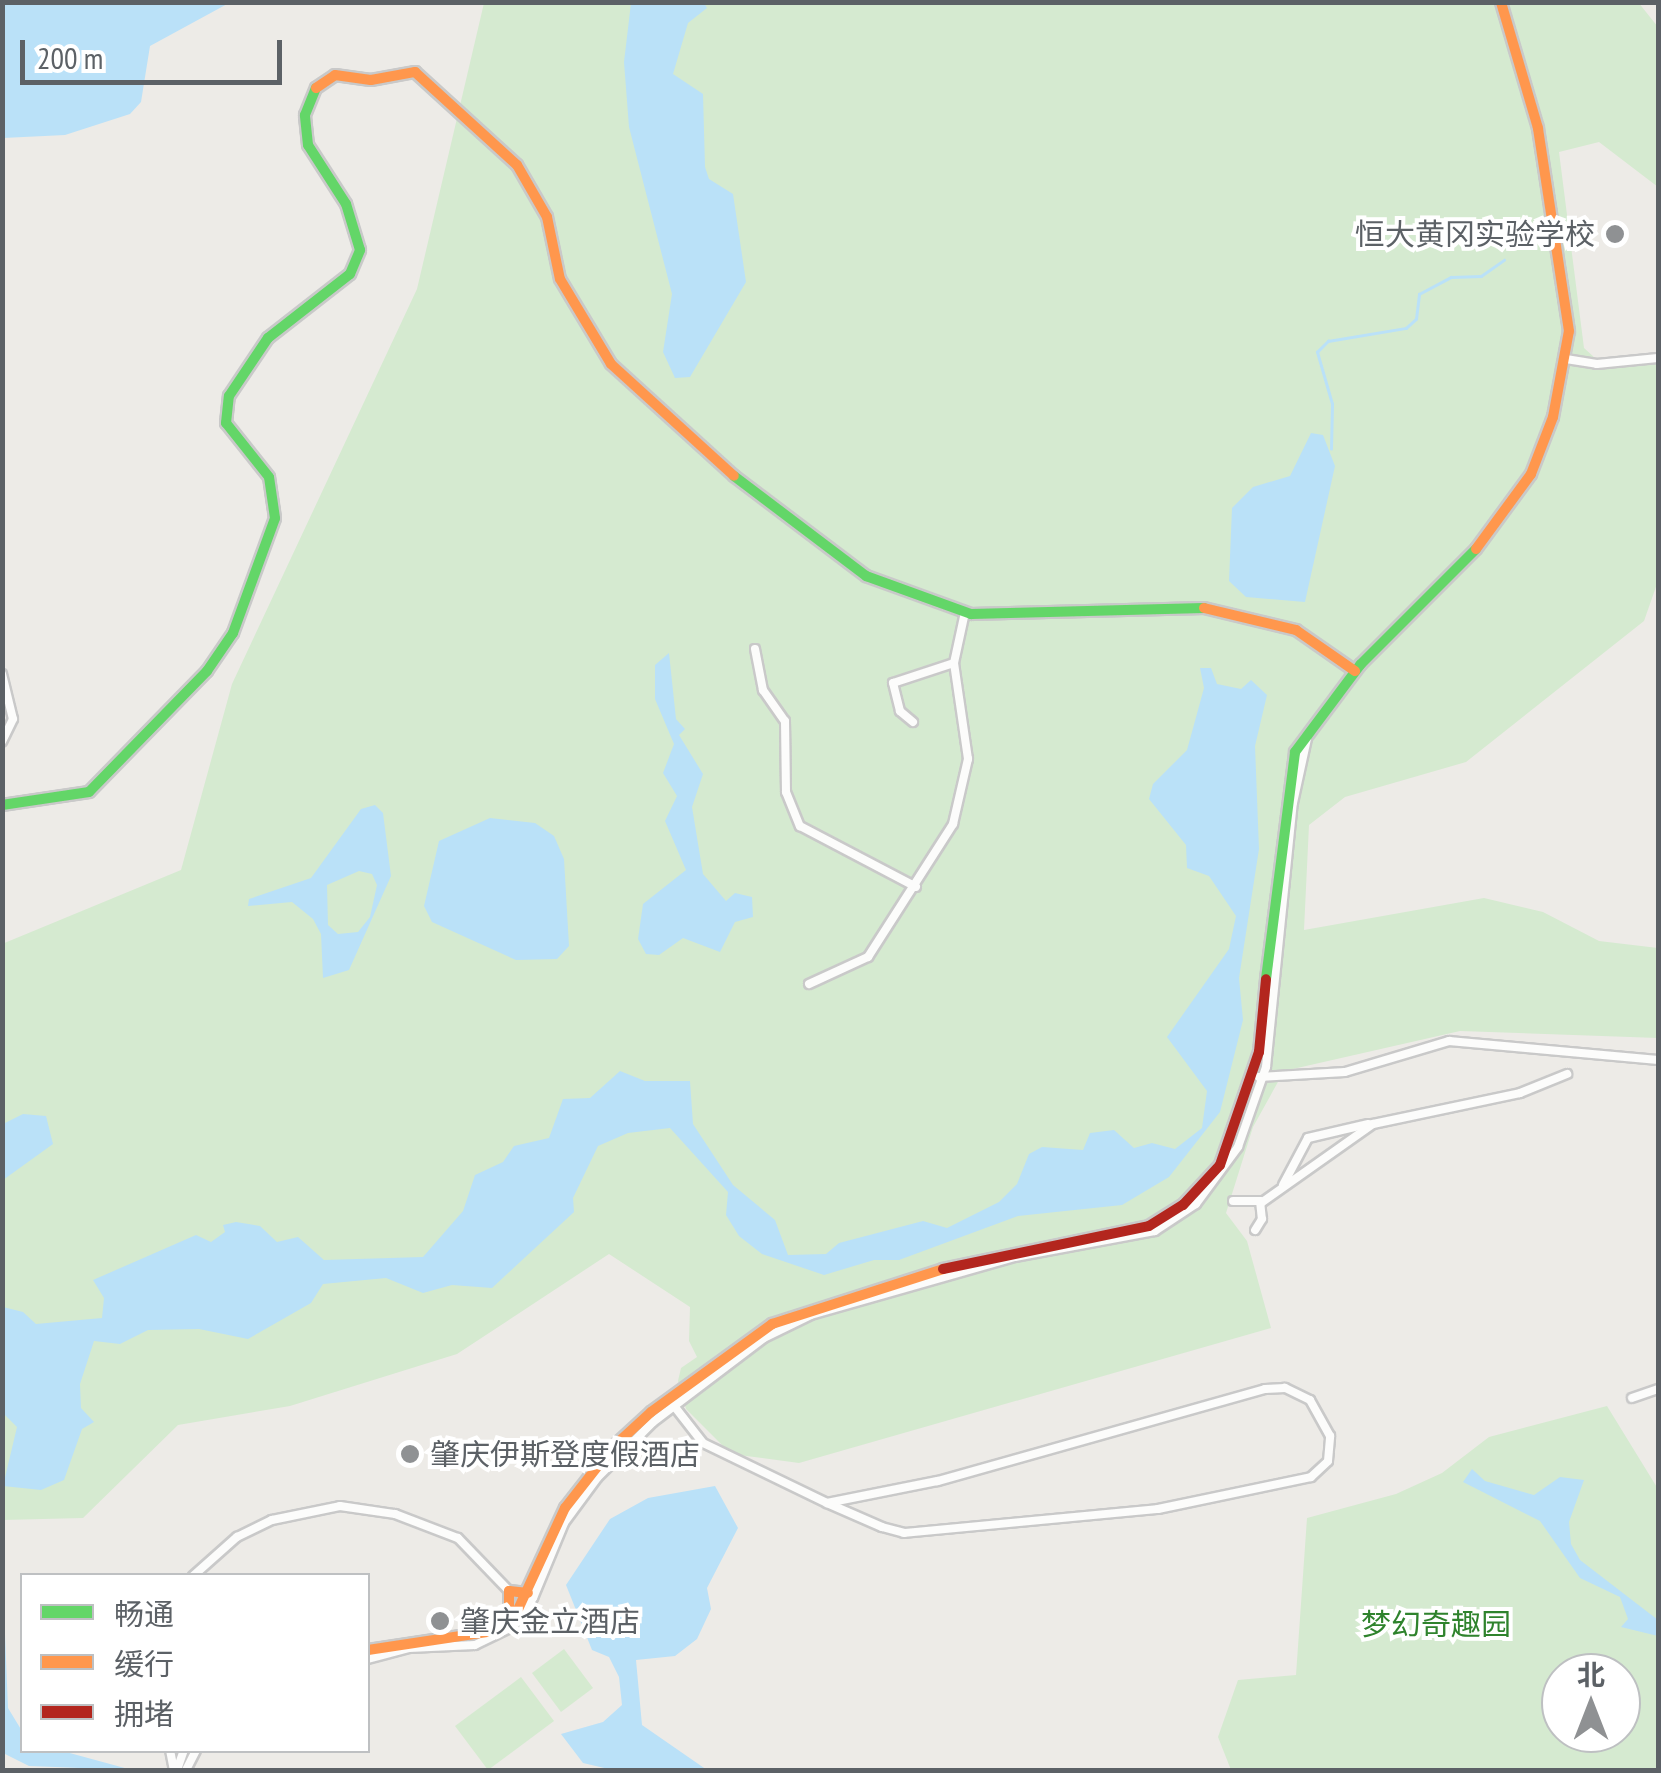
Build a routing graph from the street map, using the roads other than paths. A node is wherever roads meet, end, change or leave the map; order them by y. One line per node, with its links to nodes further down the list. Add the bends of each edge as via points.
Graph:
1 (1501, 2): 3 (street, via 1538,128 1565,281)
2 (1658, 358): 3 (street)
3 (1566, 359): 7 (street, via 1543,449 1513,503 1446,584)
4 (965, 612): 6 (street); 7 (street, via 1188,605 1296,630); 11 (street, via 866,576 828,551 641,396 576,311 560,279 547,217 517,164 415,72 370,80 335,75 317,86 305,115 308,145 346,204 360,250 350,274 268,338 229,396 226,423 269,478 276,518 233,633 207,670 89,792)
5 (755, 648): 12 (street, via 762,690 785,720 786,792 800,826)
6 (954, 663): 9 (street, via 893,683 900,711); 12 (street, via 969,740 964,793 938,855)
7 (1355, 671): 16 (street, via 1295,752 1283,808)
8 (2, 674): 10 (street, via 12,719)
9 (913, 722)
10 (2, 742)
11 (2, 805)
12 (916, 887): 13 (street, via 868,957)
13 (809, 984)
14 (1658, 1060): 16 (street, via 1449,1041 1345,1072)
15 (1567, 1074): 17 (street, via 1520,1093)
16 (1259, 1078): 24 (street, via 1220,1165 1167,1218 1122,1235 1015,1249 812,1306 772,1324)
17 (1373, 1124): 18 (street); 18 (street, via 1348,1124 1308,1138)
18 (1283, 1185): 20 (street)
19 (1233, 1201): 20 (street, via 1249,1197)
20 (1261, 1204): 21 (street)
21 (1256, 1230)
22 (1658, 1389): 23 (street)
23 (1632, 1398)
24 (671, 1402): 25 (street, via 703,1443); 28 (street, via 581,1484 548,1540); 31 (street, via 578,1503 514,1626 474,1645 409,1648)
25 (828, 1503): 25 (street, via 904,1533 1158,1509 1311,1477 1328,1461 1330,1436 1310,1400 1276,1388 937,1481)
26 (196, 1573): 27 (street, via 237,1537 272,1520 340,1506 395,1514 458,1538)
27 (509, 1591): 28 (street); 29 (street)
28 (528, 1593): 29 (street)
29 (508, 1620): 30 (street, via 473,1636)
30 (370, 1650)
31 (370, 1658)

